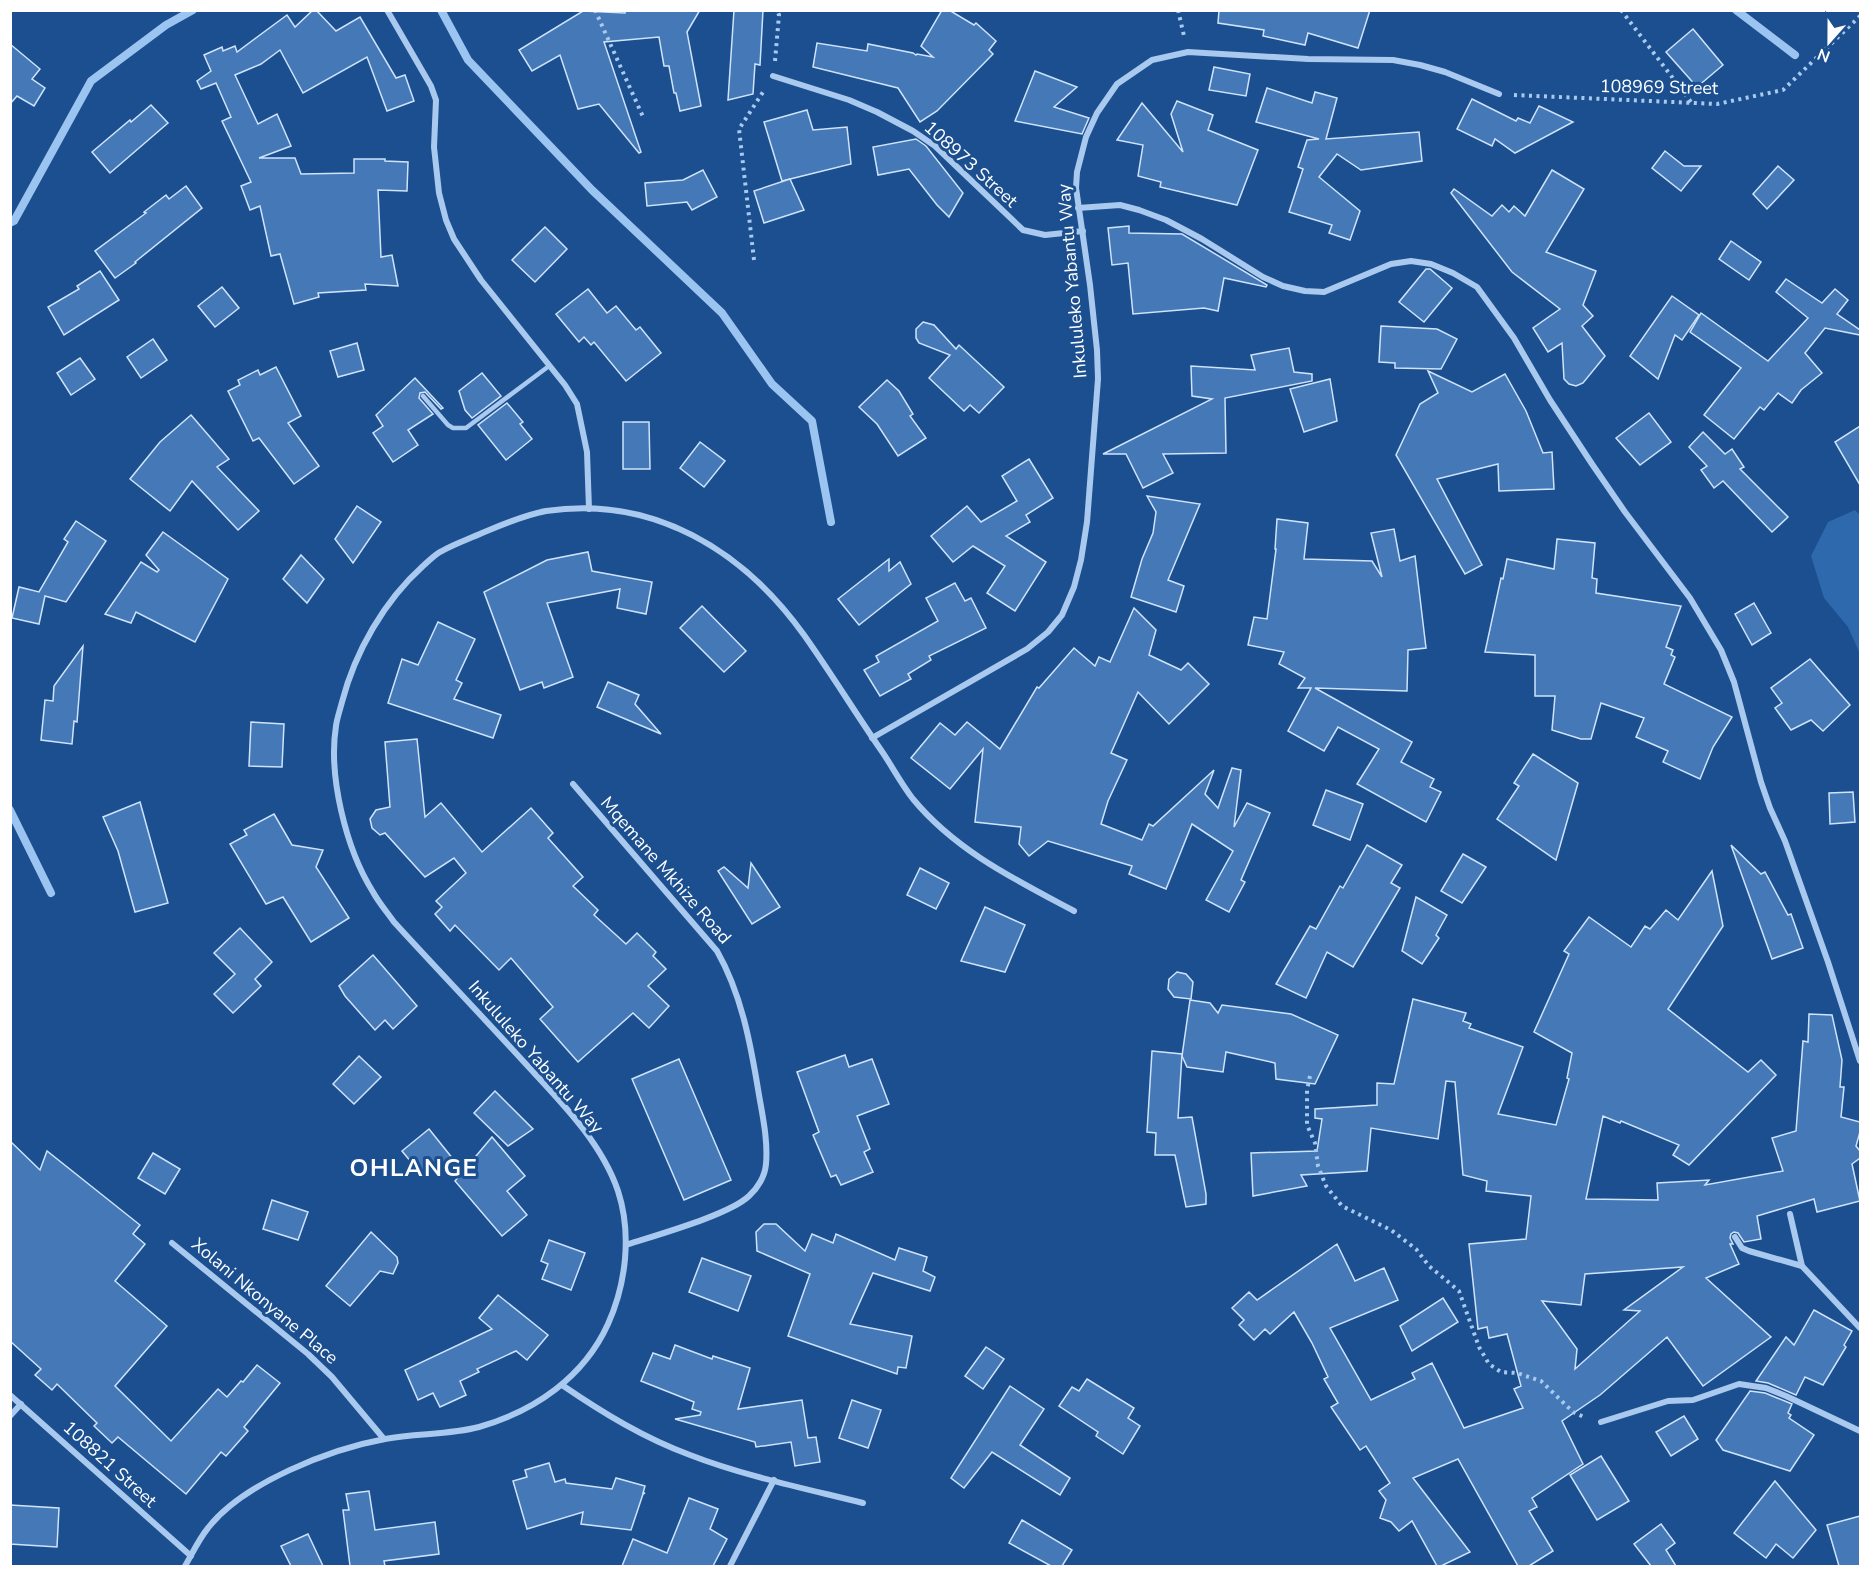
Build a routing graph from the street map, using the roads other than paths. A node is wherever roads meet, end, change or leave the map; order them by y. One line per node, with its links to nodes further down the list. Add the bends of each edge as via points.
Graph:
1 (387, 10): 6 (street, via 436,100 434,147 439,194 454,239)
2 (773, 76): 5 (street, 108973 Street, via 849,100 914,131 935,146 1023,230 1046,235)
3 (1499, 94): 4 (street, Inkululeko Yabantu Way, via 1437,69 1393,60 1188,52 1152,60 1117,84 1086,137 1079,157)
4 (1078, 208): 5 (street, Inkululeko Yabantu Way); 12 (street, via 1120,205 1139,210 1202,239 1263,277 1305,291 1324,292 1390,264 1411,261 1431,264 1477,286 1592,464 1690,598 1721,650 1738,693 1764,791 1785,841)
5 (1083, 231): 9 (street, Inkululeko Yabantu Way, via 1098,379 1087,522 1074,588 1062,615 1027,649)
6 (549, 366): 7 (lane, via 466,428 448,425); 8 (street, via 577,404 587,452)
7 (423, 396)
8 (589, 509): 9 (street, Inkululeko Yabantu Way, via 637,514 671,525 708,542 746,569 803,634); 16 (street, Inkululeko Yabantu Way, via 544,511 500,526 440,551 414,574 386,606 346,686 336,727 336,766 341,813 371,891 394,922 555,1095 594,1144 618,1192)
9 (872, 738): 11 (street, Inkululeko Yabantu Way, via 912,798 941,829 993,868)
10 (573, 784): 16 (street, Mqemane Mkhize Road, via 717,951 729,972 749,1037 766,1141 766,1166 748,1197 732,1208)
11 (1074, 911)
12 (1860, 1061)
13 (1790, 1214): 17 (street)
14 (1735, 1237): 17 (street, via 1742,1248)
15 (172, 1243): 25 (street, Xolani Nkonyane Place, via 308,1354)
16 (626, 1245): 19 (street, Inkululeko Yabantu Way, via 611,1318 591,1356)
17 (1802, 1266): 18 (street)
18 (1860, 1328)
19 (562, 1385): 25 (street, Inkululeko Yabantu Way, via 510,1417 476,1428); 26 (street, via 648,1437 691,1456)
20 (10, 1395): 21 (street, 108821 Street)
21 (21, 1404): 22 (street); 28 (street, 108821 Street)
22 (10, 1416)
23 (1601, 1422): 24 (street, via 1668,1401 1693,1400 1739,1384 1766,1388)
24 (1860, 1431)
25 (384, 1439): 28 (street, Inkululeko Yabantu Way, via 300,1464 270,1480 209,1527)
26 (774, 1480): 27 (street); 30 (street)
27 (862, 1503)
28 (191, 1556): 29 (street, Inkululeko Yabantu Way)
29 (185, 1566)
30 (730, 1566)

